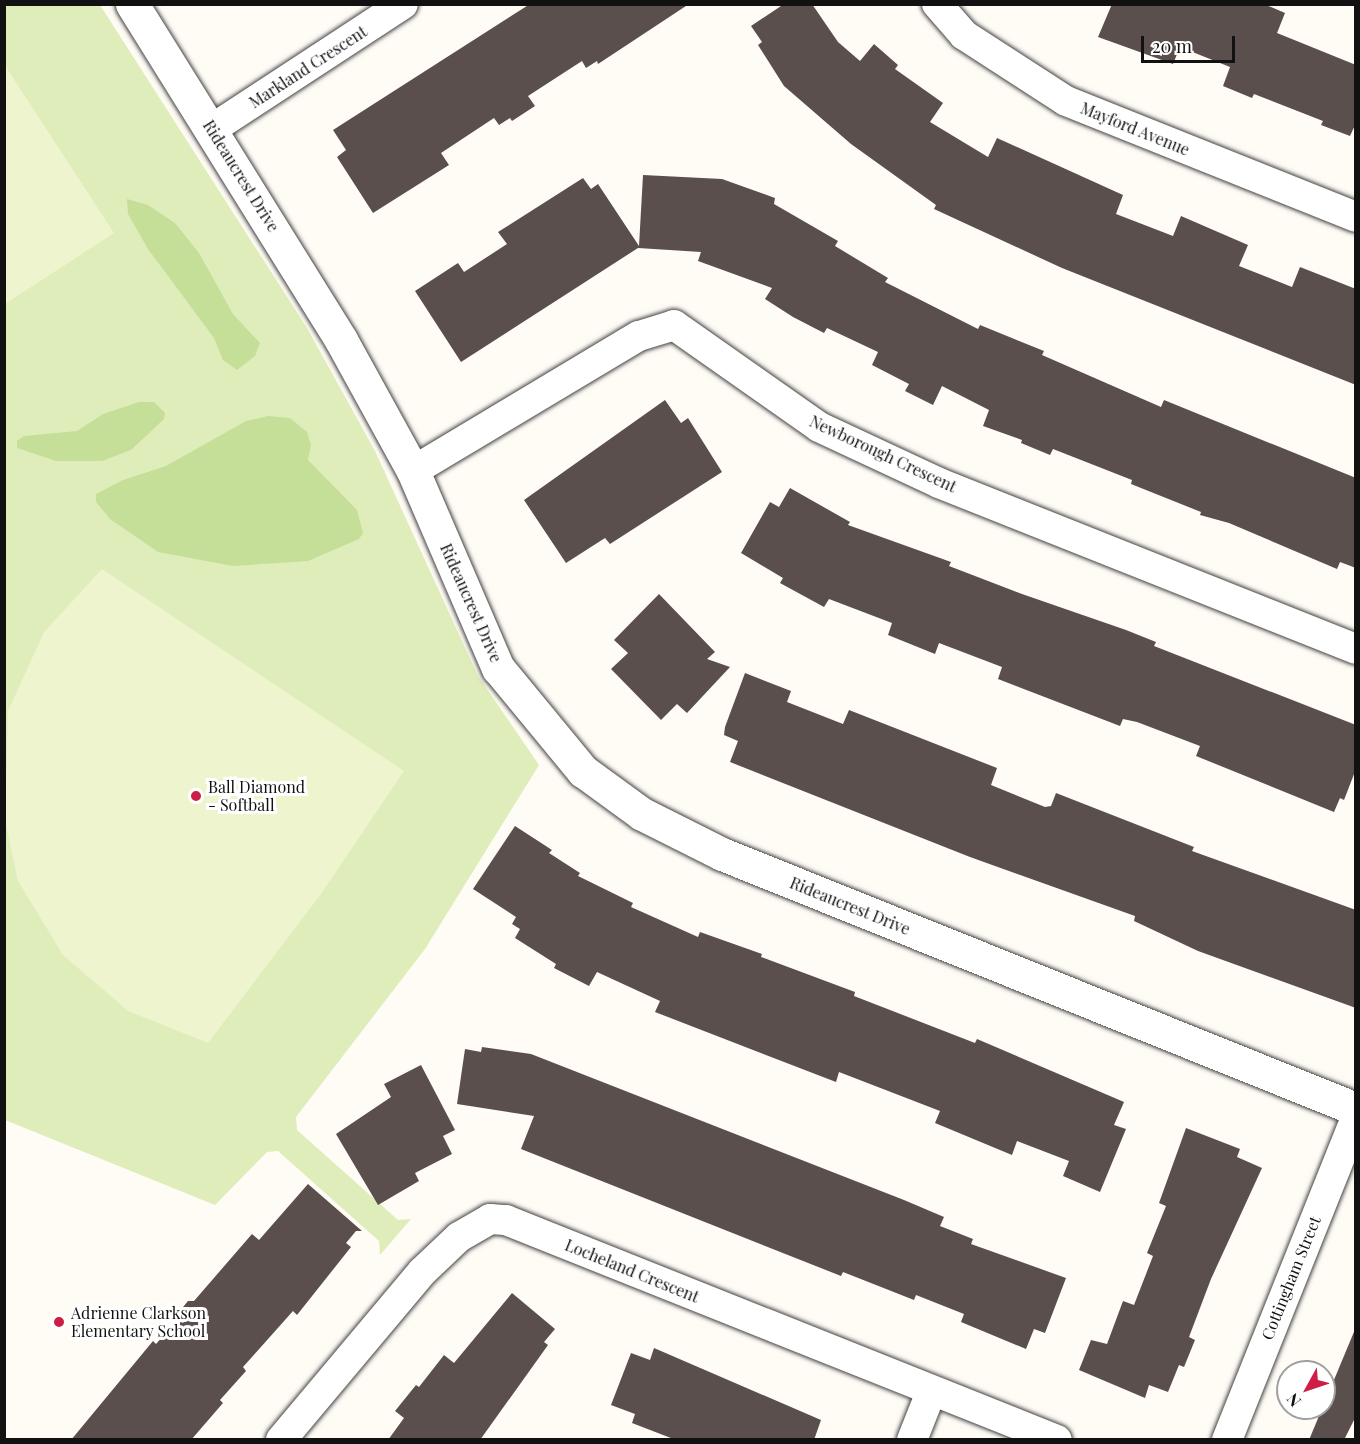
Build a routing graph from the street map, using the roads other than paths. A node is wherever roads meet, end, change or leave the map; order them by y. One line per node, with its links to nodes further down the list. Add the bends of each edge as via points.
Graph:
1 (132, 4): 4 (street, Rideaucrest Drive)
2 (404, 4): 4 (street, Markland Crescent)
3 (937, 4): 5 (street, Mayford Avenue, via 964,35 1066,101)
4 (212, 129): 6 (street, Rideaucrest Drive, via 341,340)
5 (1356, 217)
6 (413, 471): 7 (street, Newborough Crescent, via 639,336 674,325 819,427 939,483); 8 (street, Rideaucrest Drive, via 498,668 583,771 642,814 722,854)
7 (1356, 649)
8 (1356, 1109)
9 (1356, 1117): 14 (street, Cottingham Street)
10 (931, 1392): 11 (street, Locheland Crescent, via 514,1223 490,1219 459,1237 422,1272); 12 (street); 13 (street, Locheland Crescent)
11 (281, 1440)
12 (912, 1440)
13 (1057, 1440)
14 (1227, 1440)

